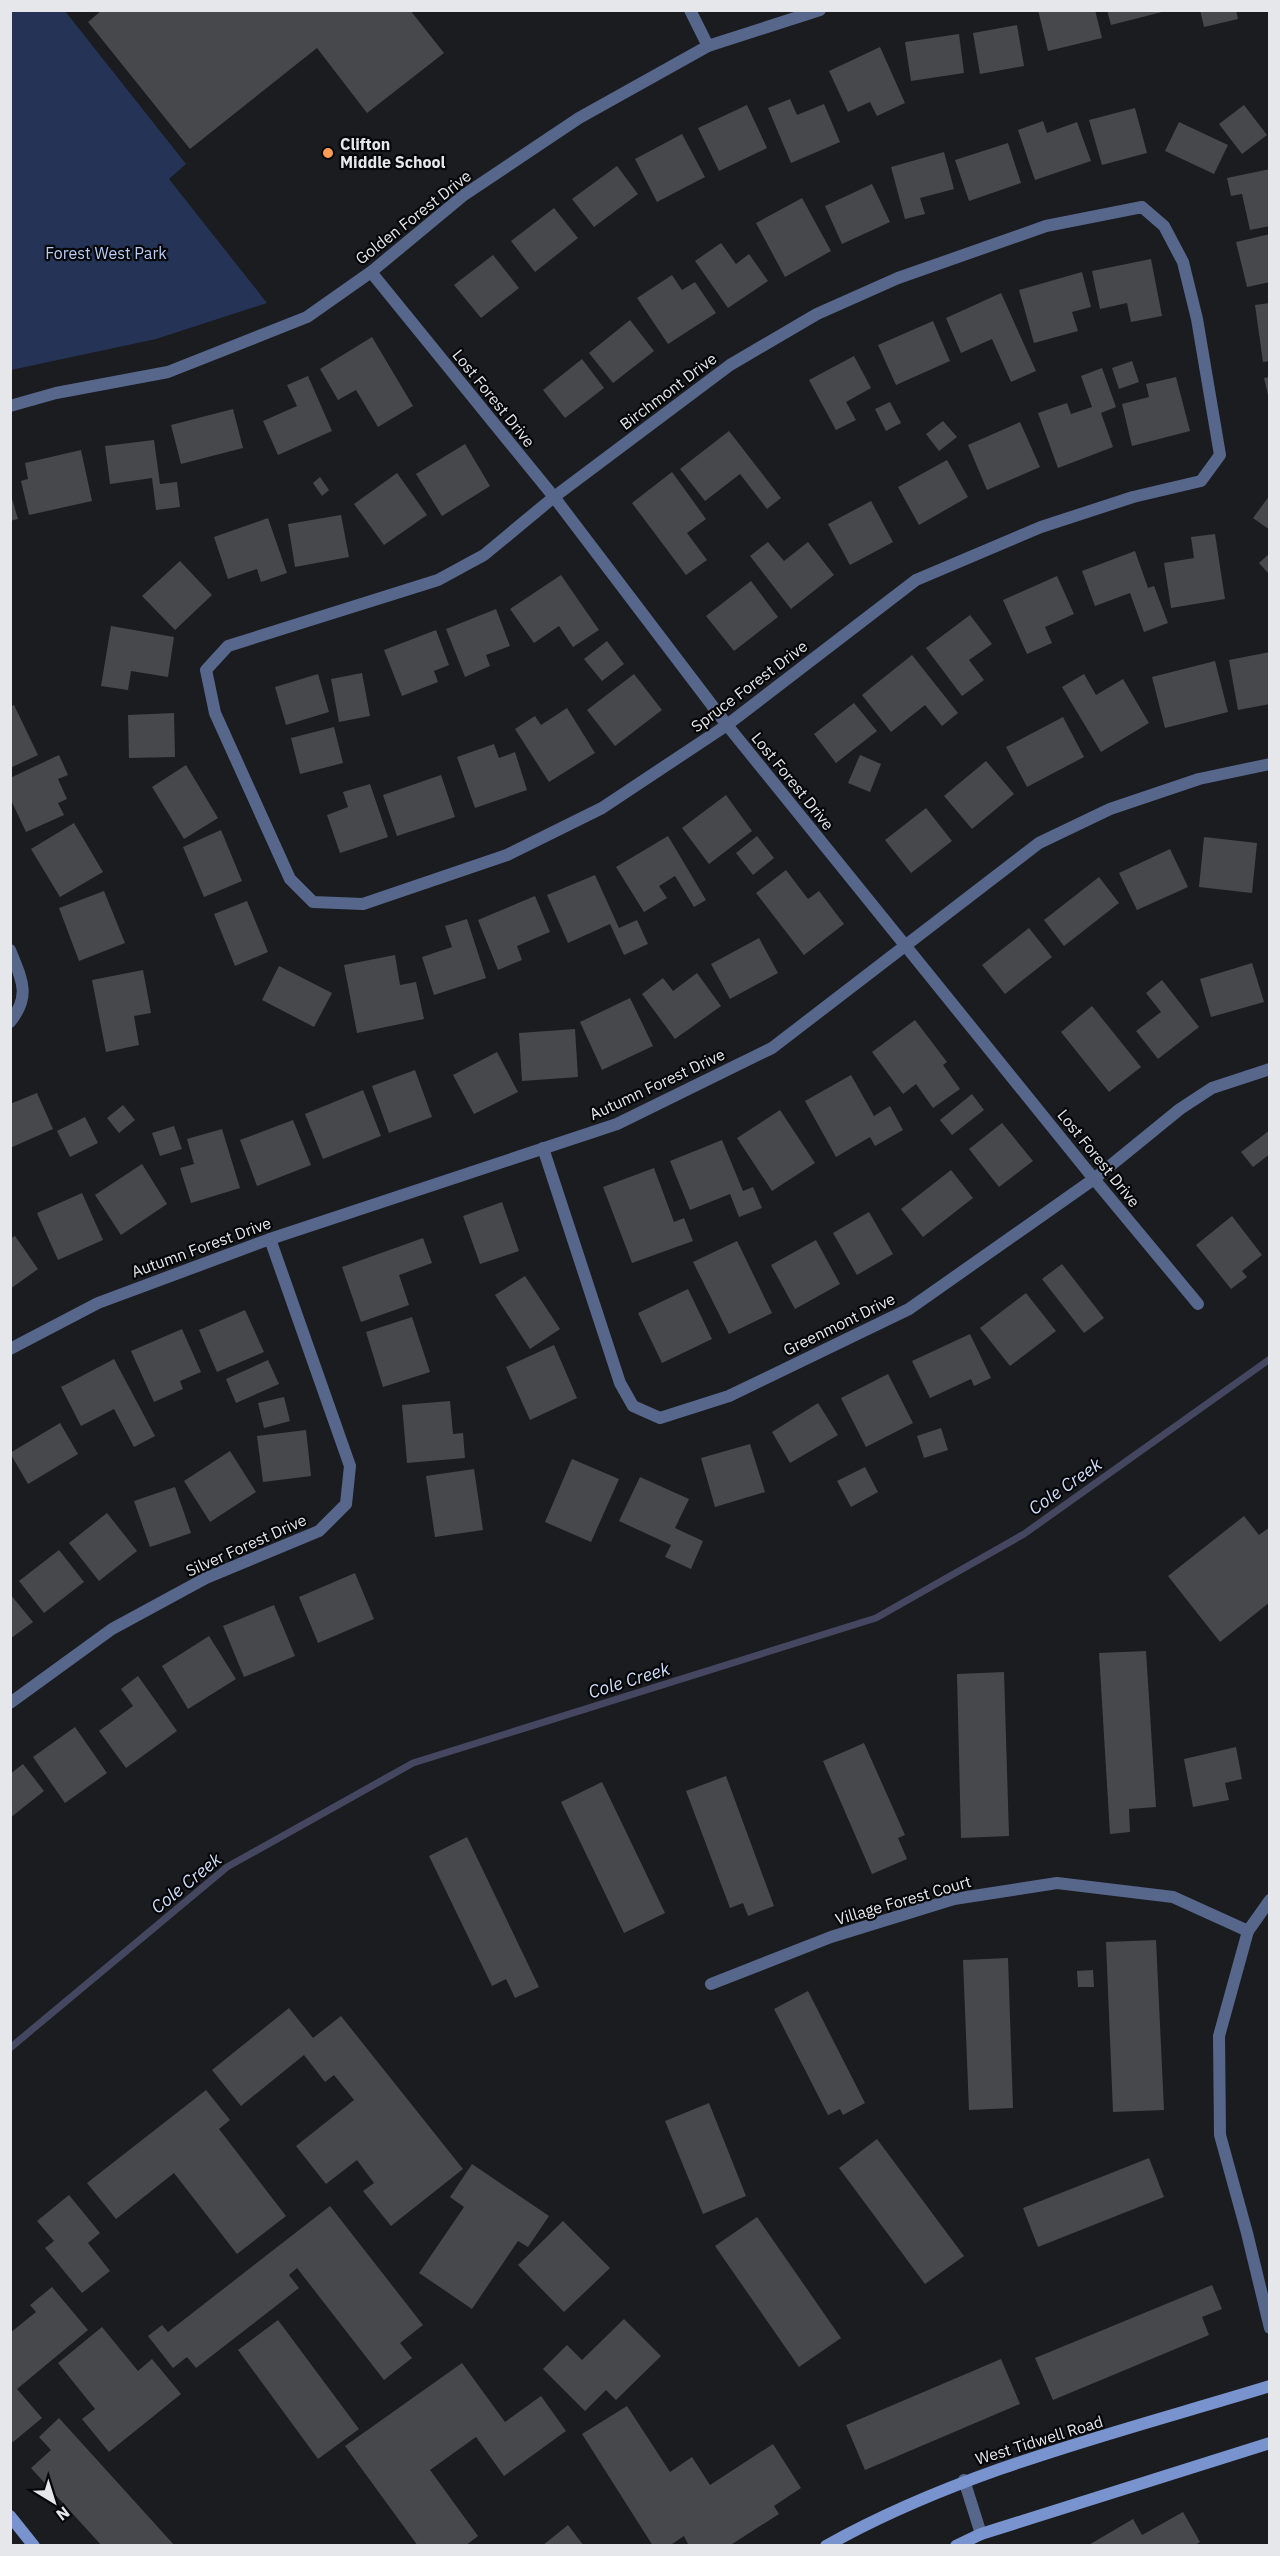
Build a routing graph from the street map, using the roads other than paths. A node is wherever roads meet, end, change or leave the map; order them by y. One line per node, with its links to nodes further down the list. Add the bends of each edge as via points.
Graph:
1 (690, 10): 3 (street)
2 (820, 10): 3 (street, Golden Forest Drive)
3 (708, 46): 4 (street, Golden Forest Drive, via 579,118 464,195)
4 (371, 272): 6 (street, Golden Forest Drive, via 307,317 168,372 56,393); 7 (street, Lost Forest Drive)
5 (1204, 360): 7 (street, Birchmont Drive, via 1183,262 1164,226 1142,207 1046,226 898,278 817,314 730,365); 8 (street, Spruce Forest Drive, via 1221,455 1201,482 1133,497 1041,527 916,580)
6 (10, 406)
7 (554, 497): 8 (street, Lost Forest Drive); 10 (street, Birchmont Drive, via 484,555 438,580 228,646 206,670 215,713)
8 (727, 725): 10 (street, Spruce Forest Drive, via 602,808 507,855 363,904 313,902 290,879); 11 (street, Lost Forest Drive)
9 (1269, 764): 11 (street, Autumn Forest Drive, via 1199,779 1110,809 1039,843)
10 (250, 790)
11 (907, 946): 15 (street, Autumn Forest Drive, via 772,1048 616,1124); 16 (street, Lost Forest Drive)
12 (10, 950): 13 (street, via 24,987 21,1009)
13 (10, 1022)
14 (1269, 1069): 16 (street, Greenmont Drive, via 1212,1088)
15 (543, 1148): 16 (street, Greenmont Drive, via 620,1383 633,1406 660,1418 729,1396 909,1309); 17 (street, Autumn Forest Drive)
16 (1094, 1179): 18 (street, Lost Forest Drive)
17 (270, 1239): 19 (street, Autumn Forest Drive, via 98,1303); 20 (street, Silver Forest Drive, via 350,1466 346,1504 318,1531 206,1578 112,1629)
18 (1198, 1304)
19 (10, 1349)
20 (10, 1703)
21 (1269, 1900): 22 (street)
22 (1248, 1931): 23 (street, Village Forest Court, via 1173,1897 1057,1883 954,1899 831,1937); 24 (street, via 1219,2037 1220,2135)
23 (711, 1984)
24 (1269, 2328)
25 (1269, 2386): 27 (main road, West Tidwell Road)
26 (1269, 2443): 29 (main road)
27 (964, 2480): 29 (street); 31 (main road, West Tidwell Road)
28 (10, 2516): 30 (main road)
29 (981, 2534): 32 (main road)
30 (34, 2546)
31 (826, 2546)
32 (956, 2546)

